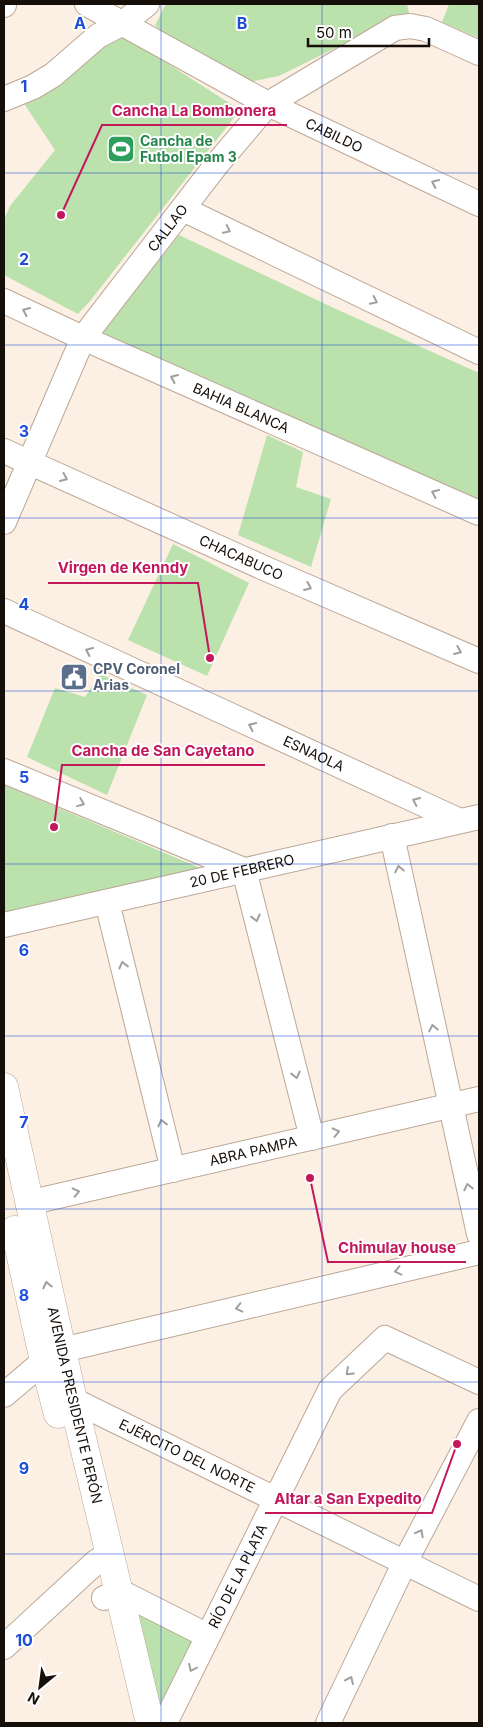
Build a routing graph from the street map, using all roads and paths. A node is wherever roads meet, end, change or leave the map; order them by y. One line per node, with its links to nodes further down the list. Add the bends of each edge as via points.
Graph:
1 (87, 4): 3 (street, CABILDO)
2 (147, 4): 3 (street)
3 (123, 23): 5 (street, via 98,36 53,75); 6 (street, CABILDO)
4 (479, 53): 6 (street, CALLAO, via 426,29 395,28)
5 (4, 99)
6 (268, 104): 7 (street, CABILDO, one-way to 6); 8 (street, CALLAO)
7 (479, 204)
8 (183, 209): 10 (street, CALLAO); 11 (street, one-way to 11)
9 (4, 301): 10 (street, BAHIA BLANCA, one-way to 9)
10 (82, 338): 13 (street, CALLAO); 14 (street, BAHIA BLANCA, one-way to 10)
11 (479, 352)
12 (4, 451): 13 (street, CHACABUCO)
13 (30, 463): 15 (street, CALLAO); 17 (street, CHACABUCO, one-way to 17)
14 (479, 513)
15 (4, 522)
16 (4, 611): 19 (street, ESNAOLA, one-way to 16)
17 (479, 660)
18 (4, 771): 21 (street, one-way to 21)
19 (470, 819): 20 (street, 20 DE FEBRERO)
20 (392, 836): 21 (street, 20 DE FEBRERO); 26 (street, one-way to 20)
21 (244, 870): 22 (street, 20 DE FEBRERO); 27 (street, one-way to 27)
22 (107, 902): 23 (street, 20 DE FEBRERO); 29 (street, one-way to 22)
23 (4, 925)
24 (5, 1099): 28 (main road, AVENIDA PRESIDENTE PERÓN)
25 (479, 1099): 26 (street, ABRA PAMPA)
26 (450, 1106): 27 (street, ABRA PAMPA, one-way to 26); 32 (street, one-way to 26)
27 (312, 1138): 29 (street, ABRA PAMPA)
28 (9, 1140): 31 (main road, AVENIDA PRESIDENTE PERÓN)
29 (173, 1170): 31 (street, ABRA PAMPA, one-way to 29)
30 (4, 1177): 34 (main road, AVENIDA PRESIDENTE PERÓN)
31 (28, 1203): 34 (main road, AVENIDA PRESIDENTE PERÓN, one-way to 31)
32 (479, 1234)
33 (479, 1252): 34 (street, one-way to 34)
34 (53, 1355): 36 (street); 37 (main road, AVENIDA PRESIDENTE PERÓN)
35 (479, 1382): 39 (street, RÍO DE LA PLATA, one-way to 39, via 385,1338 330,1390)
36 (4, 1395)
37 (64, 1401): 39 (street, EJÉRCITO DEL NORTE); 40 (main road, AVENIDA PRESIDENTE PERÓN)
38 (479, 1421): 41 (street, one-way to 38)
39 (276, 1498): 41 (street, EJÉRCITO DEL NORTE); 44 (street, RÍO DE LA PLATA)
40 (103, 1558): 42 (main road, AVENIDA PRESIDENTE PERÓN); 45 (street)
41 (405, 1562): 43 (street, EJÉRCITO DEL NORTE); 49 (street, one-way to 41)
42 (112, 1595): 44 (street); 46 (main road, AVENIDA PRESIDENTE PERÓN); 47 (main road, AVENIDA PRESIDENTE PERÓN)
43 (479, 1599)
44 (208, 1636): 48 (street, RÍO DE LA PLATA, one-way to 48)
45 (4, 1647)
46 (133, 1723)
47 (150, 1723)
48 (165, 1723)
49 (328, 1723)

